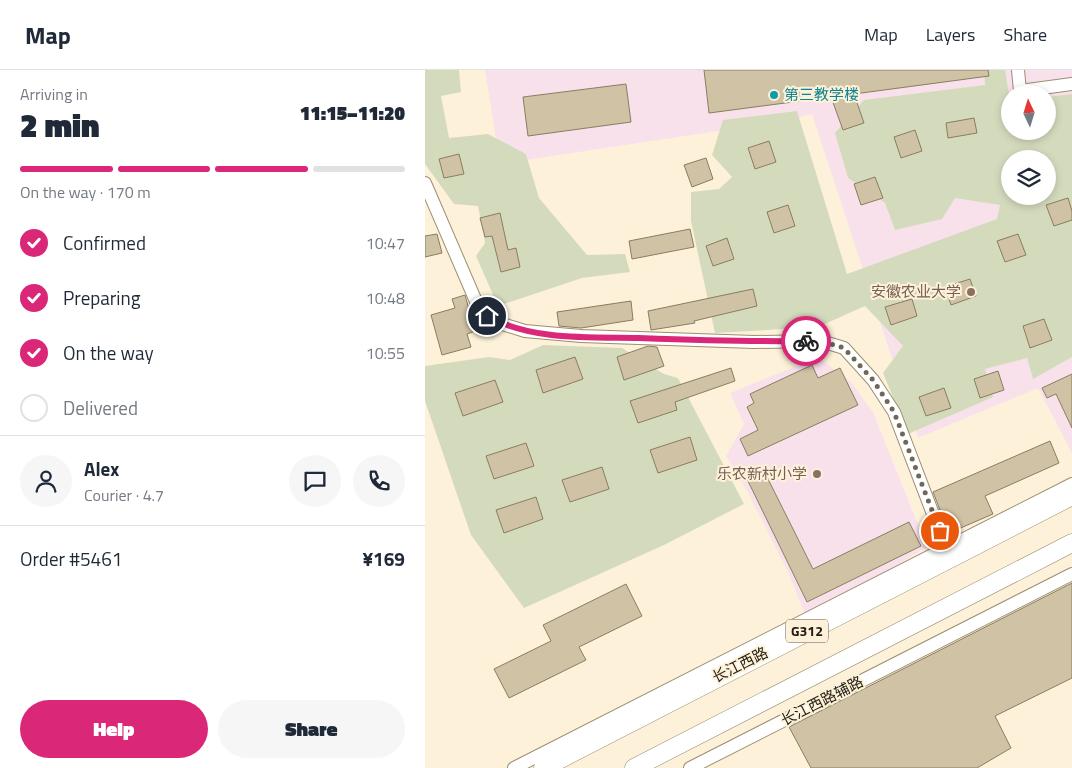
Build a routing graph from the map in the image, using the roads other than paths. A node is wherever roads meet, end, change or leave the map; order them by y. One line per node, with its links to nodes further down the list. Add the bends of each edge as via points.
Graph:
1 (1017, 70): 2 (street, via 1020,91)
2 (1072, 84)
3 (425, 183): 6 (street, via 478,306 499,323 525,331 581,336 821,341 844,348 873,380 894,412)
4 (1070, 493): 6 (street); 9 (highway, 长江西路 / G312)
5 (1072, 543): 10 (highway)
6 (946, 548): 8 (street)
7 (1072, 574): 11 (street, 长江西路辅路)
8 (514, 768)
9 (543, 768)
10 (634, 768)
11 (690, 768)

